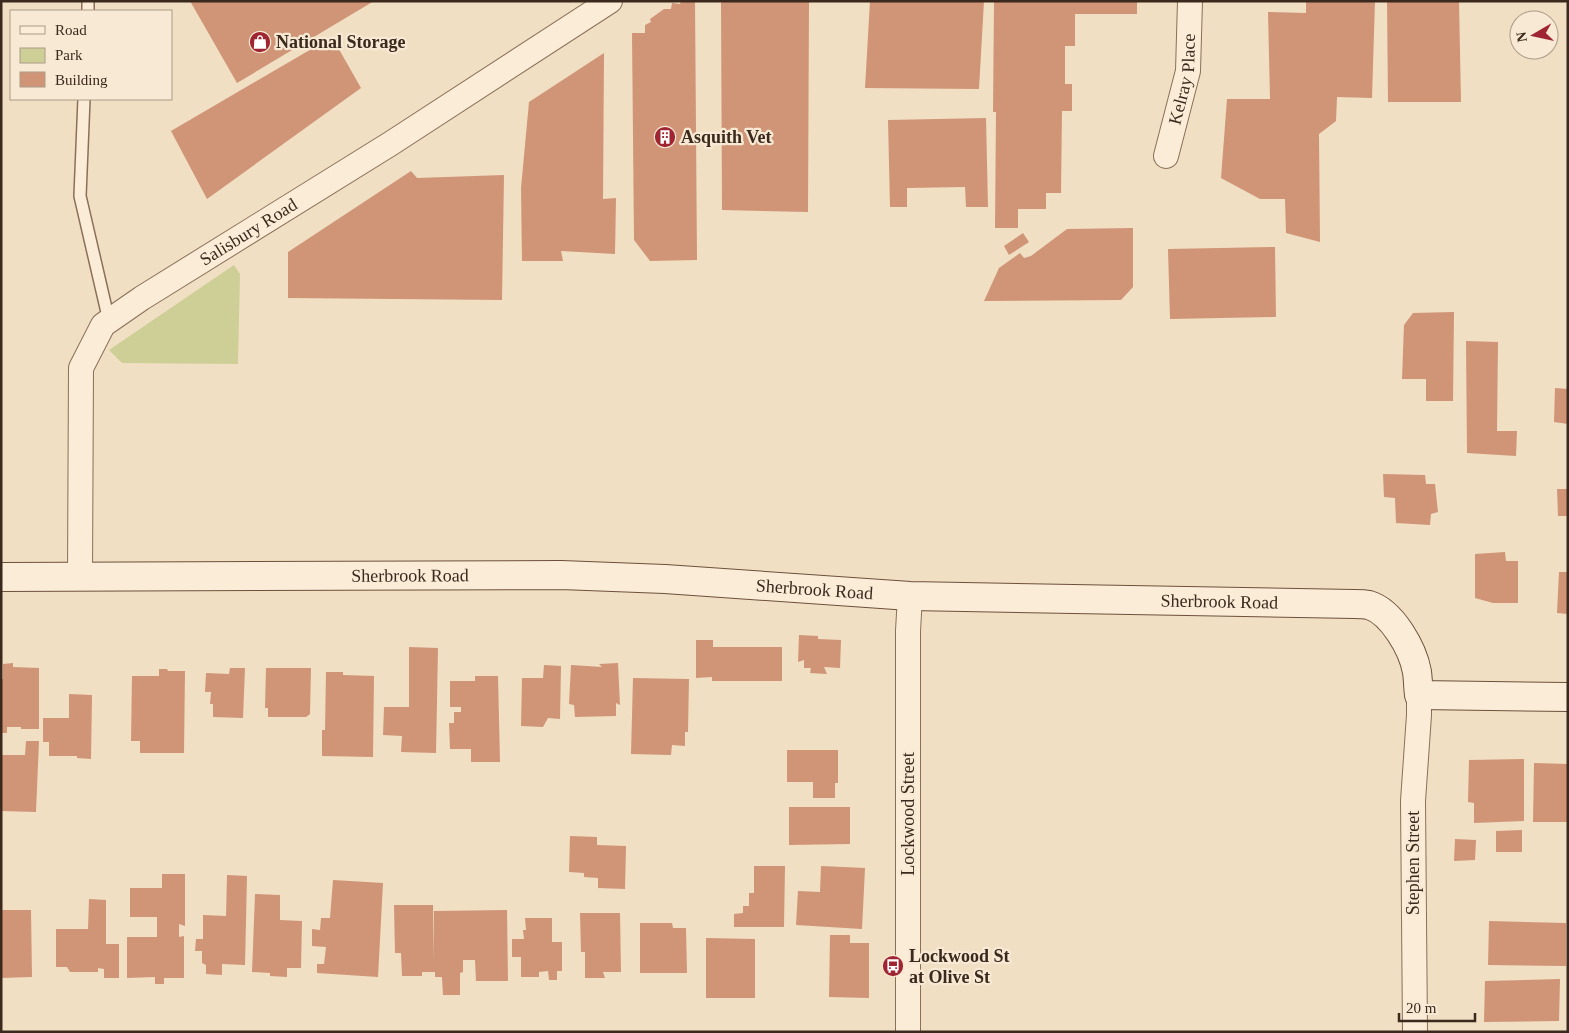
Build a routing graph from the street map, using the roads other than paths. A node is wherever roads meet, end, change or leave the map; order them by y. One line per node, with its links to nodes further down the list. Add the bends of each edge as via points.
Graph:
1 (610, 1): 5 (street, Salisbury Road)
2 (1190, 1): 4 (street, Kelray Place, via 1188,71)
3 (84, 100): 5 (lane, via 80,196)
4 (1166, 156)
5 (109, 321): 6 (street, Salisbury Road, via 103,325 81,368)
6 (80, 576): 7 (main road, Sherbrook Road); 8 (main road, Sherbrook Road, via 561,575 665,578)
7 (1, 577)
8 (910, 596): 9 (main road, Sherbrook Road, via 1369,605 1382,612 1403,636 1417,671); 11 (street, Lockwood Street)
9 (1419, 695): 10 (main road); 12 (street, Stephen Street, via 1413,800)
10 (1568, 698)
11 (908, 1032)
12 (1414, 1032)

